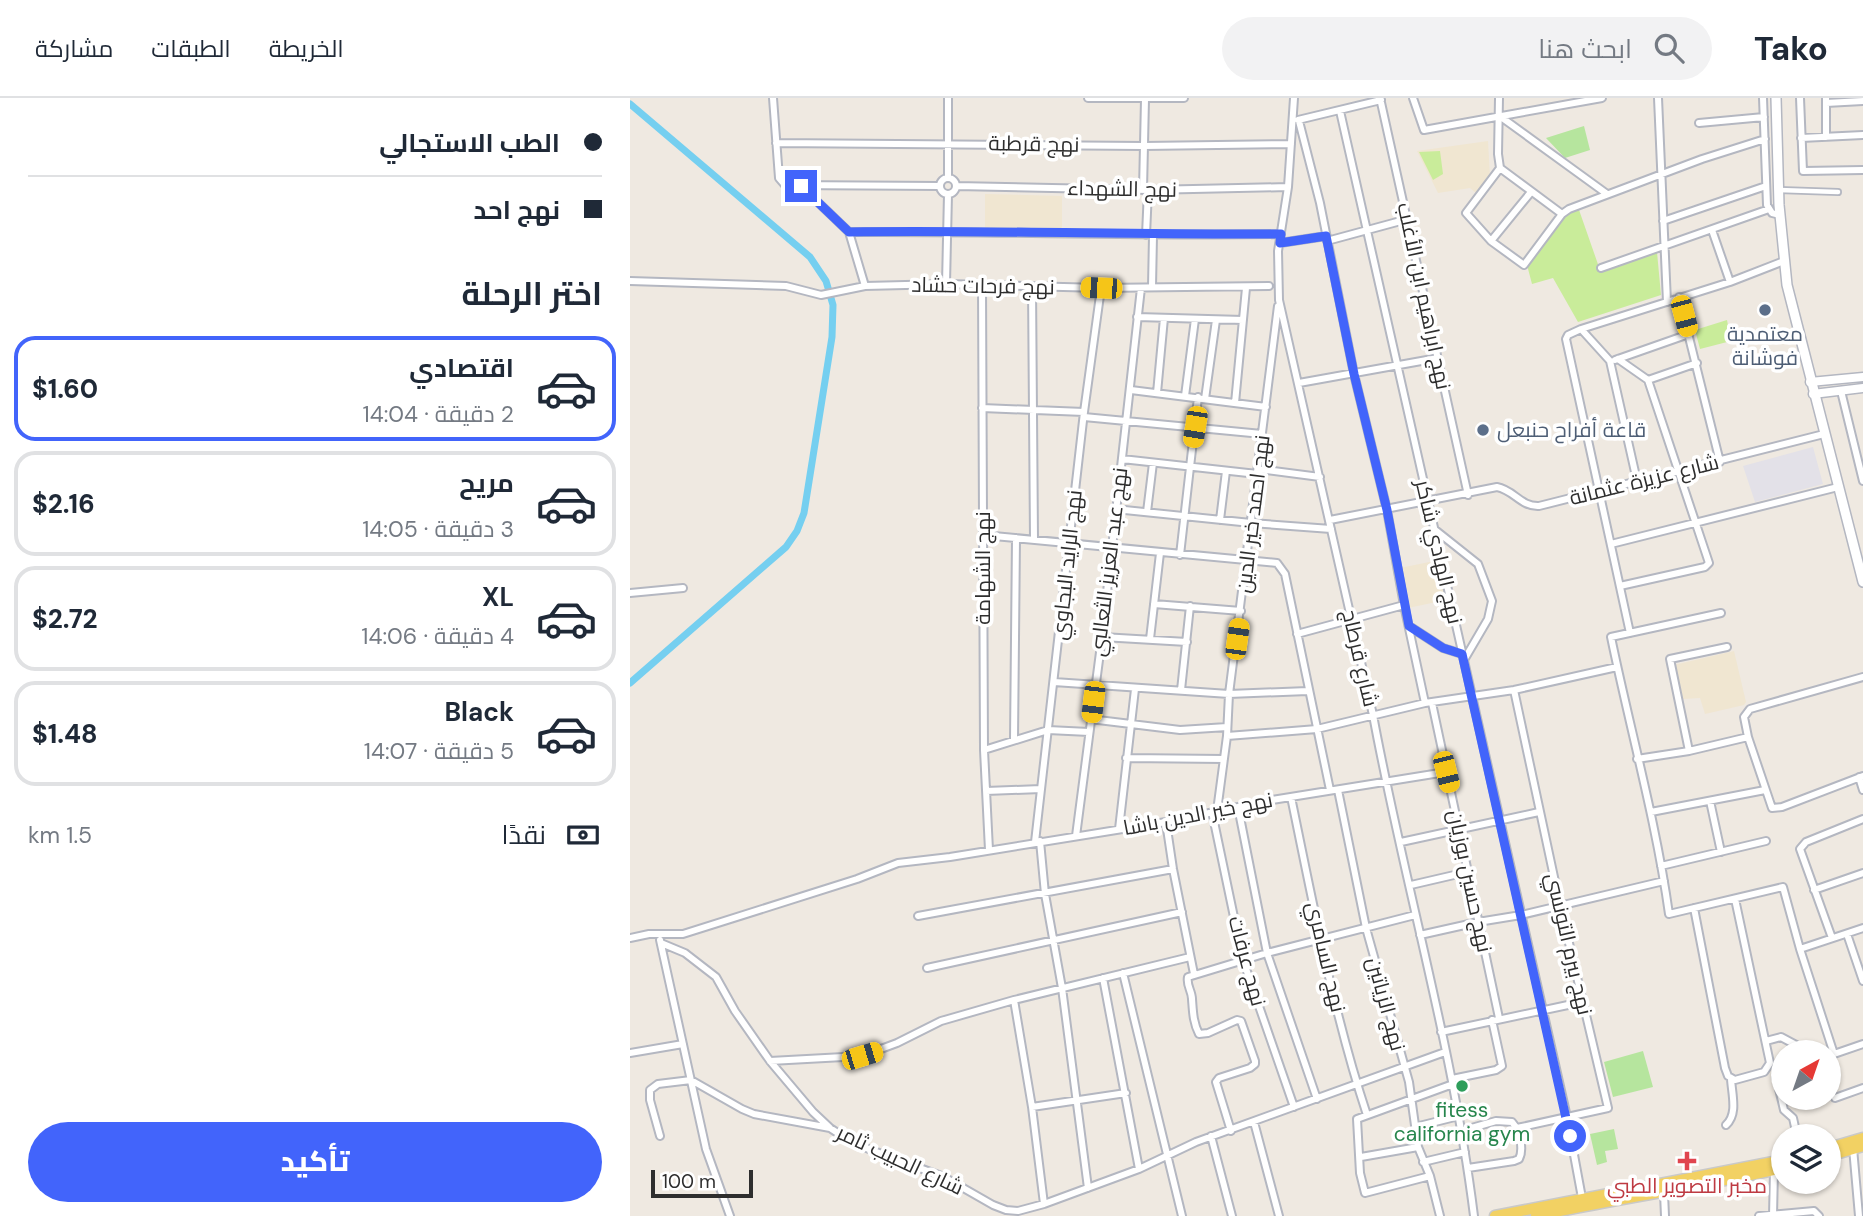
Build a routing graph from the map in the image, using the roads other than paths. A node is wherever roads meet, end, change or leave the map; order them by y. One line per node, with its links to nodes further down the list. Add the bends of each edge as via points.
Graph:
1 (773, 98): 26 (street)
2 (948, 98): 27 (street)
3 (1088, 98): 13 (street)
4 (1184, 98): 13 (street)
5 (1294, 98): 20 (street, شارع قرطاج)
6 (1413, 98): 18 (street, via 1424,130)
7 (1499, 98): 18 (street)
8 (1602, 98): 18 (street)
9 (1658, 98): 32 (street)
10 (1763, 98): 19 (street)
11 (1776, 98): 40 (main road)
12 (1800, 98): 24 (street)
13 (1145, 99): 29 (street)
14 (1381, 99): 17 (street); 48 (street, نهج ابراهيم ابن الأغلب)
15 (1826, 101): 16 (street); 23 (street)
16 (1863, 101)
17 (1340, 111): 20 (street); 50 (street, نهج الهادي شاكر)
18 (1501, 117): 30 (street); 44 (street)
19 (1764, 117): 21 (street); 25 (street)
20 (1296, 120): 28 (street, شارع قرطاج); 56 (street, نهج حسين بوزيان)
21 (1699, 123)
22 (1863, 135): 23 (street)
23 (1826, 137): 24 (street)
24 (1801, 138): 31 (street, via 1802,169 1807,173)
25 (1765, 139): 32 (street); 37 (street)
26 (776, 143): 27 (street, نهج قرطبة); 34 (street, via 780,181)
27 (947, 143): 29 (street, نهج قرطبة); 33 (street)
28 (1291, 144): 29 (street, نهج قرطبة); 38 (street, شارع قرطاج)
29 (1144, 146): 39 (street)
30 (1500, 168): 41 (street); 57 (street, via 1466,213)
31 (1863, 170)
32 (1660, 174): 44 (street); 49 (street)
33 (948, 178): 35 (street); 36 (street)
34 (801, 186): 35 (street); 52 (street)
35 (940, 186): 43 (street)
36 (956, 186): 39 (street, نهج الشهداء); 43 (street)
37 (1766, 186): 45 (street); 49 (street)
38 (1288, 187): 39 (street, نهج الشهداء); 54 (street, شارع قرطاج)
39 (1145, 190): 55 (street)
40 (1778, 190): 42 (street); 47 (main road)
41 (1531, 192): 46 (street); 57 (street)
42 (1838, 192)
43 (948, 194): 53 (street)
44 (1607, 194): 46 (street)
45 (1769, 209): 47 (street); 51 (street)
46 (1562, 214): 57 (street, via 1524,265)
47 (1780, 215): 60 (main road)
48 (1408, 219): 50 (street); 83 (street, نهج ابراهيم ابن الأغلب)
49 (1663, 221): 59 (street)
50 (1368, 229): 56 (street); 87 (street, نهج الهادي شاكر)
51 (1712, 230): 59 (street); 63 (street)
52 (849, 232): 53 (street); 65 (street)
53 (947, 232): 55 (street); 64 (street)
54 (1281, 234): 55 (street); 58 (street, شارع قرطاج)
55 (1149, 235): 71 (street)
56 (1327, 238): 58 (street); 88 (street, نهج حسين بوزيان)
57 (1491, 241)
58 (1280, 243): 74 (street, شارع قرطاج)
59 (1664, 247): 61 (street); 75 (street)
60 (1784, 261): 63 (street); 91 (main road)
61 (1601, 268)
62 (630, 281): 65 (street, نهج فرحات حشاد, via 786,286 821,295)
63 (1730, 282): 73 (street)
64 (946, 284): 65 (street, نهج فرحات حشاد); 66 (street, نهج فرحات حشاد)
65 (865, 286)
66 (982, 286): 67 (street, نهج فرحات حشاد); 102 (street, نهج الشهامة)
67 (1032, 286): 69 (street, نهج فرحات حشاد); 103 (street)
68 (1269, 286): 72 (street, نهج فرحات حشاد)
69 (1101, 288): 70 (street, نهج فرحات حشاد); 104 (street, نهج الرايد البجاوي)
70 (1141, 288): 71 (street, نهج فرحات حشاد); 76 (street, نهج عبد العزيز الثعالبي)
71 (1152, 288): 72 (street, نهج فرحات حشاد)
72 (1246, 288): 80 (street)
73 (1679, 297): 75 (street); 82 (street)
74 (1279, 300): 92 (street, شارع قرطاج); 101 (street, نهج احمد خير الدين)
75 (1667, 302): 81 (street)
76 (1137, 317): 77 (street); 94 (street, نهج عبد العزيز الثعالبي)
77 (1164, 318): 78 (street); 96 (street)
78 (1195, 318): 79 (street); 98 (street)
79 (1216, 320): 80 (street); 99 (street)
80 (1243, 320): 100 (street)
81 (1581, 329): 85 (street); 120 (street, via 1566,339)
82 (1689, 334): 84 (street); 86 (street)
83 (1438, 358): 87 (street); 121 (street, نهج ابراهيم ابن الأغلب)
84 (1618, 359): 85 (street); 90 (street)
85 (1610, 361): 117 (street)
86 (1697, 363): 90 (street); 110 (street)
87 (1399, 366): 88 (street); 122 (street, نهج الهادي شاكر)
88 (1354, 374): 92 (street); 124 (street, نهج حسين بوزيان)
89 (1863, 377): 91 (street)
90 (1648, 380): 115 (street)
91 (1810, 382): 97 (main road)
92 (1299, 383): 116 (street, شارع قرطاج)
93 (1863, 388): 95 (street)
94 (1131, 390): 96 (street); 105 (street, نهج عبد العزيز الثعالبي)
95 (1841, 391): 97 (street); 118 (street)
96 (1157, 393): 98 (street)
97 (1813, 394): 108 (main road)
98 (1185, 396): 99 (street)
99 (1202, 398): 100 (street); 106 (street)
100 (1235, 402): 101 (street)
101 (1266, 407): 107 (street, نهج احمد خير الدين)
102 (982, 408): 103 (street); 133 (street, نهج الشهامة)
103 (1033, 411): 104 (street); 135 (street)
104 (1084, 415): 105 (street); 136 (street, نهج الرايد البجاوي)
105 (1126, 422): 106 (street); 109 (street, نهج عبد العزيز الثعالبي)
106 (1195, 427): 107 (street); 112 (street)
107 (1262, 434): 114 (street, نهج احمد خير الدين)
108 (1824, 434): 110 (street, شارع عزيزة عثمانة); 119 (main road)
109 (1122, 459): 111 (street); 123 (street, نهج عبد العزيز الثعالبي)
110 (1720, 462): 115 (street, شارع عزيزة عثمانة)
111 (1153, 463): 112 (street); 125 (street)
112 (1189, 466): 113 (street); 126 (street)
113 (1226, 471): 114 (street); 127 (street)
114 (1257, 471): 116 (street); 130 (street, نهج احمد خير الدين)
115 (1680, 471): 117 (street, شارع عزيزة عثمانة); 129 (street)
116 (1320, 477): 128 (street, شارع قرطاج)
117 (1637, 481): 120 (street, شارع عزيزة عثمانة)
118 (1863, 481)
119 (1839, 487): 129 (street); 142 (main road)
120 (1599, 490): 121 (street, شارع عزيزة عثمانة, via 1532,506 1501,488); 137 (street)
121 (1468, 495): 122 (street, شارع عزيزة عثمانة)
122 (1428, 502): 124 (street, شارع عزيزة عثمانة); 132 (street, نهج الهادي شاكر)
123 (1115, 509): 125 (street); 138 (street, نهج عبد العزيز الثعالبي)
124 (1387, 510): 128 (street, شارع عزيزة عثمانة); 147 (street, نهج حسين بوزيان)
125 (1147, 512): 126 (street)
126 (1183, 516): 127 (street); 140 (street)
127 (1220, 520): 130 (street)
128 (1330, 520): 131 (street, شارع قرطاج)
129 (1695, 522): 137 (street); 143 (street, via 1709,563)
130 (1251, 523): 131 (street); 141 (street, نهج احمد خير الدين)
131 (1331, 529): 151 (street, شارع قرطاج)
132 (1434, 529): 159 (street, نهج الهادي شاكر); 159 (street, via 1478,564 1492,601 1488,619)
133 (983, 535): 134 (street); 181 (street, نهج الشهامة)
134 (1016, 538): 135 (street); 180 (street)
135 (1034, 541): 136 (street)
136 (1069, 544): 138 (street); 162 (street, نهج الرايد البجاوي)
137 (1611, 544): 143 (street)
138 (1112, 549): 139 (street); 155 (street, نهج عبد العزيز الثعالبي)
139 (1160, 553): 140 (street); 146 (street)
140 (1180, 555): 141 (street)
141 (1247, 561): 149 (street, نهج احمد خير الدين); 154 (street, نهج الزياتين, via 1277,563 1284,573)
142 (1863, 582)
143 (1620, 586): 153 (street)
144 (683, 589): 145 (street)
145 (630, 593)
146 (1154, 604): 148 (street); 156 (street)
147 (1404, 605): 151 (street); 152 (street, نهج حسين بوزيان)
148 (1190, 606): 149 (street); 157 (street)
149 (1241, 611): 168 (street, نهج احمد خير الدين)
150 (1721, 613): 153 (street)
151 (1351, 620): 154 (street); 171 (street, شارع قرطاج)
152 (1409, 626): 159 (street); 170 (street, نهج حسين بوزيان)
153 (1630, 633): 160 (street, via 1611,637)
154 (1297, 634): 167 (street, نهج الزياتين)
155 (1102, 637): 156 (street); 163 (street, نهج عبد العزيز الثعالبي)
156 (1150, 639): 157 (street)
157 (1186, 642): 165 (street)
158 (1727, 647): 182 (street, via 1670,659)
159 (1463, 657): 169 (street, نهج الهادي شاكر)
160 (1617, 667): 166 (street); 185 (street)
161 (1863, 677): 179 (street, via 1750,709 1744,717)
162 (1054, 682): 163 (street); 176 (street, نهج الرايد البجاوي)
163 (1094, 686): 164 (street); 172 (street, نهج عبد العزيز الثعالبي)
164 (1135, 689): 165 (street); 173 (street)
165 (1181, 690): 168 (street)
166 (1514, 690): 169 (street); 198 (street, نهج بيرم التونسي)
167 (1308, 691): 168 (street); 175 (street, نهج الزياتين)
168 (1229, 694): 174 (street, نهج احمد خير الدين)
169 (1472, 696): 170 (street); 202 (street, نهج الهادي شاكر)
170 (1428, 703): 171 (street); 186 (street, نهج حسين بوزيان)
171 (1373, 715): 175 (street); 188 (street, شارع قرطاج)
172 (1090, 719): 173 (street); 177 (street, نهج عبد العزيز الثعالبي)
173 (1130, 724): 174 (street, via 1180,730); 183 (street)
174 (1227, 727): 178 (street, نهج احمد خير الدين)
175 (1317, 729): 178 (street); 190 (street, نهج الزياتين)
176 (1048, 730): 177 (street); 180 (street); 189 (street, نهج الرايد البجاوي)
177 (1089, 732): 205 (street, نهج عبد العزيز الثعالبي)
178 (1227, 736): 184 (street, نهج احمد خير الدين)
179 (1748, 737): 182 (street); 191 (street)
180 (1014, 739): 181 (street)
181 (984, 750): 193 (street, نهج الشهامة)
182 (1689, 751): 185 (street)
183 (1126, 758): 184 (street); 203 (street)
184 (1224, 759): 197 (street, نهج احمد خير الدين)
185 (1637, 759): 199 (street)
186 (1446, 772): 188 (street, نهج خير الدين باشا); 204 (street, نهج حسين بوزيان)
187 (1861, 776): 191 (street, via 1776,808 1770,805); 192 (street)
188 (1386, 783): 190 (street, نهج خير الدين باشا); 208 (street, شارع قرطاج)
189 (1041, 789): 193 (street); 206 (street, نهج الرايد البجاوي)
190 (1334, 790): 194 (street, نهج خير الدين باشا); 227 (street, نهج الزياتين)
191 (1765, 790): 195 (street)
192 (1863, 790)
193 (986, 791): 209 (street, نهج الشهامة)
194 (1291, 797): 196 (street, نهج خير الدين باشا); 235 (street, نهج السامري)
195 (1710, 801): 199 (street); 210 (street)
196 (1238, 807): 197 (street, نهج خير الدين باشا); 238 (street)
197 (1214, 812): 201 (street, نهج خير الدين باشا); 240 (street, نهج عرفات)
198 (1539, 812): 202 (street); 220 (street, نهج بيرم التونسي)
199 (1651, 813): 211 (street)
200 (1863, 819): 217 (street, via 1801,846)
201 (1166, 822): 203 (street, نهج خير الدين باشا); 212 (street)
202 (1500, 822): 204 (street); 224 (street, نهج الهادي شاكر)
203 (1119, 829): 205 (street, نهج خير الدين باشا)
204 (1460, 830): 208 (street); 213 (street, نهج حسين بوزيان)
205 (1076, 836): 206 (street, نهج خير الدين باشا)
206 (1037, 841): 209 (street, نهج خير الدين باشا); 218 (street, نهج الرايد البجاوي)
207 (1766, 841): 210 (street)
208 (1401, 842): 216 (street, شارع قرطاج)
209 (989, 850): 229 (street, نهج خير الدين باشا, via 890,864 857,880 683,934)
210 (1721, 852): 211 (street)
211 (1661, 866): 215 (street)
212 (1172, 869): 218 (street); 222 (street)
213 (1467, 872): 216 (street); 226 (street, نهج حسين بوزيان)
214 (1863, 873): 217 (street)
215 (1664, 881): 220 (street); 221 (street, via 1669,914)
216 (1411, 885): 223 (street, شارع قرطاج)
217 (1814, 890): 233 (street)
218 (1045, 894): 225 (street); 234 (street, نهج الرايد البجاوي)
219 (1735, 899): 221 (street); 237 (street, via 1783,887); 253 (street)
220 (1560, 905): 224 (street); 248 (street, نهج بيرم التونسي)
221 (1694, 908): 260 (street, via 1725,1068)
222 (1182, 912): 234 (street); 239 (street)
223 (1415, 915): 227 (street); 231 (street, شارع قرطاج)
224 (1521, 915): 226 (street); 249 (street, نهج الهادي شاكر)
225 (918, 916)
226 (1478, 922): 231 (street); 250 (street, نهج حسين بوزيان)
227 (1366, 928): 235 (street); 259 (street, نهج الزياتين)
228 (1863, 928): 230 (street)
229 (659, 934): 232 (street, نهج خير الدين باشا); 236 (street)
230 (1847, 934): 233 (street); 245 (street)
231 (1420, 935): 251 (street, شارع قرطاج)
232 (630, 938)
233 (1832, 938): 237 (street)
234 (1052, 940): 241 (street); 246 (street, نهج الرايد البجاوي)
235 (1321, 940): 238 (street); 263 (street, نهج السامري)
236 (661, 943): 254 (street); 258 (street, شارع الحبيب ثامر, via 685,953 716,977)
237 (1800, 949): 255 (street, via 1834,1054)
238 (1266, 953): 240 (street); 267 (street)
239 (1189, 957): 242 (street); 243 (street)
240 (1243, 960): 243 (street); 271 (street, نهج عرفات)
241 (927, 968)
242 (1123, 974): 244 (street); 290 (street)
243 (1192, 975): 282 (street, via 1186,982 1199,1034 1241,1021 1255,1061 1250,1068 1216,1082)
244 (1103, 978): 246 (street); 265 (street)
245 (1863, 981)
246 (1062, 988): 247 (street); 268 (street, نهج الرايد البجاوي)
247 (1014, 1000): 258 (street, via 941,1021 862,1056); 270 (street)
248 (1582, 1002): 249 (street); 275 (street, نهج بيرم التونسي, via 1608,1108)
249 (1542, 1011): 250 (street); 275 (street, نهج الهادي شاكر)
250 (1496, 1019): 251 (street); 262 (street, نهج حسين بوزيان, via 1502,1066)
251 (1441, 1032): 256 (street, شارع قرطاج)
252 (1787, 1040): 253 (street)
253 (1766, 1041): 260 (street, via 1769,1068)
254 (683, 1044): 257 (street); 261 (street)
255 (1863, 1044)
256 (1445, 1052): 259 (street, شارع الحبيب ثامر); 262 (street, شارع قرطاج)
257 (630, 1053)
258 (769, 1061): 280 (street, شارع الحبيب ثامر)
259 (1403, 1067): 263 (street, شارع الحبيب ثامر); 269 (street, نهج الزياتين)
260 (1731, 1079): 278 (street, via 1733,1112)
261 (691, 1080): 280 (street, via 754,1114); 284 (street, via 658,1084 650,1090); 304 (street, via 706,1149)
262 (1452, 1082): 269 (street); 274 (street, شارع قرطاج)
263 (1357, 1085): 267 (street, شارع الحبيب ثامر); 273 (street, نهج السامري)
264 (1863, 1088): 266 (street)
265 (1126, 1093): 268 (street); 295 (street)
266 (1841, 1096)
267 (1317, 1099): 271 (street, شارع الحبيب ثامر)
268 (1076, 1100): 270 (street); 298 (street, نهج الرايد البجاوي)
269 (1412, 1101): 273 (street); 279 (street, نهج الزياتين)
270 (1032, 1107): 301 (street)
271 (1294, 1107): 276 (street, شارع الحبيب ثامر)
272 (1784, 1110): 277 (street)
273 (1367, 1115): 291 (street, via 1357,1119)
274 (1459, 1116): 279 (street); 283 (street, شارع قرطاج)
275 (1567, 1117): 281 (street, نهج بيرم التونسي); 302 (street, نهج الهادي شاكر)
276 (1254, 1122): 282 (street, شارع الحبيب ثامر); 307 (street)
277 (1794, 1124)
278 (1726, 1125)
279 (1415, 1127): 288 (street, نهج الزياتين)
280 (830, 1128): 301 (street, شارع الحبيب ثامر, via 872,1150 944,1177 993,1205 1018,1211)
281 (1517, 1128): 283 (street, نهج بيرم التونسي, via 1506,1120); 294 (street, via 1522,1150 1519,1159)
282 (1231, 1131): 285 (street, شارع الحبيب ثامر)
283 (1461, 1131): 289 (street, شارع قرطاج)
284 (660, 1136)
285 (1211, 1136): 290 (street, شارع الحبيب ثامر); 306 (street)
286 (1863, 1138): 287 (main road)
287 (1856, 1145): 315 (street)
288 (1418, 1147): 291 (street); 292 (street, نهج الزياتين)
289 (1465, 1152): 292 (street); 294 (street, شارع قرطاج)
290 (1167, 1156): 295 (street, شارع الحبيب ثامر); 305 (street)
291 (1360, 1157): 297 (street, via 1366,1193)
292 (1423, 1163): 297 (street, نهج الزياتين)
293 (1771, 1163): 302 (main road)
294 (1468, 1168): 309 (street, شارع قرطاج)
295 (1139, 1169): 298 (street, شارع الحبيب ثامر)
296 (1771, 1171): 299 (main road)
297 (1430, 1176): 308 (street, نهج الزياتين)
298 (1088, 1188): 301 (street, شارع الحبيب ثامر)
299 (1664, 1193): 302 (main road); 312 (street)
300 (1776, 1194): 303 (street)
301 (1044, 1204)
302 (1582, 1207): 310 (main road); 311 (main road)
303 (1773, 1215): 313 (street); 314 (street, via 1814,1211)
304 (730, 1216)
305 (1182, 1216)
306 (1232, 1216)
307 (1279, 1216)
308 (1440, 1216)
309 (1475, 1216)
310 (1495, 1216)
311 (1536, 1216)
312 (1665, 1216)
313 (1759, 1216)
314 (1819, 1216)
315 (1859, 1216)

